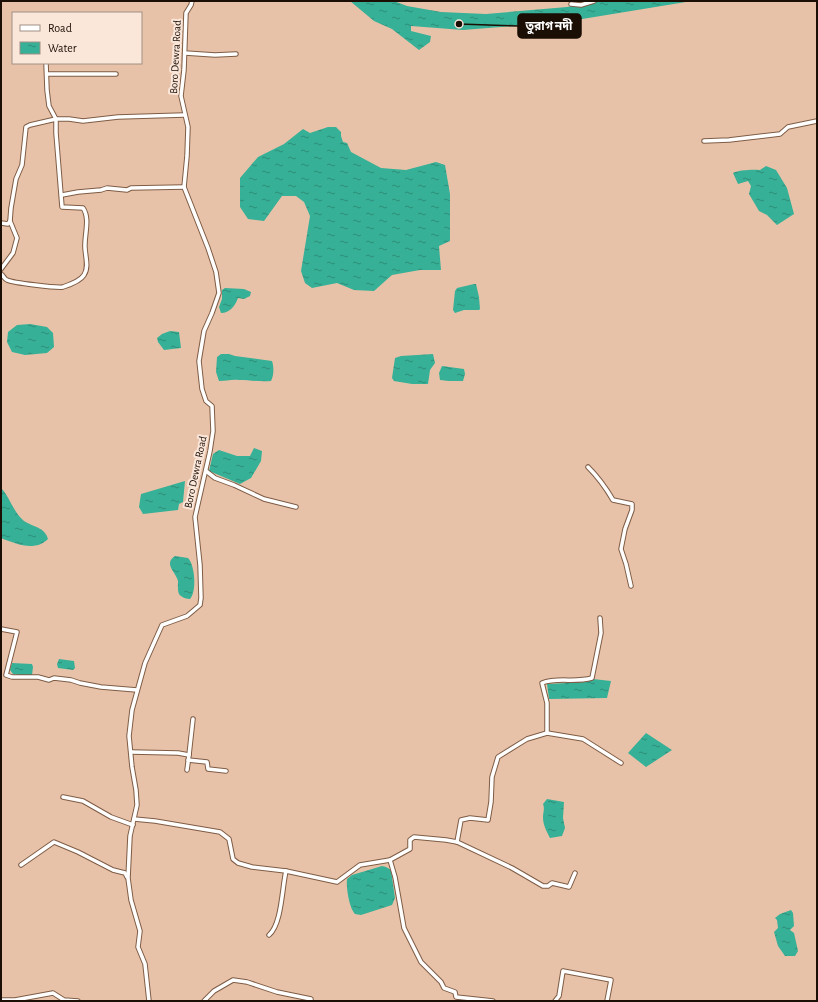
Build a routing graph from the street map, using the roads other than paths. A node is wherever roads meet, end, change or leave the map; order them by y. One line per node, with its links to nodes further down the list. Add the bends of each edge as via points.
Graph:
1 (192, 1): 4 (street, Boro Dewra Road, via 186,13)
2 (594, 1): 3 (street, via 581,5)
3 (571, 4)
4 (185, 53): 5 (street); 9 (street, Boro Dewra Road, via 181,96)
5 (236, 54)
6 (46, 64): 7 (street)
7 (47, 74): 8 (street); 10 (street, via 49,106)
8 (116, 74)
9 (184, 115): 10 (street, via 83,121); 13 (street, Boro Dewra Road, via 188,127)
10 (56, 119): 14 (street); 15 (street, via 26,127 22,165 16,179)
11 (817, 121): 12 (street, via 788,127 780,134)
12 (704, 141)
13 (184, 187): 14 (street, via 127,190 107,188); 20 (street, Boro Dewra Road, via 216,272 219,293 204,331 199,361 202,389 206,401 212,406 213,431)
14 (62, 195): 18 (street, via 62,207 84,210 87,234 84,246 84,275 67,285 56,287 6,280)
15 (10, 221): 16 (street, via 8,224); 17 (street, via 18,238 13,254)
16 (1, 223)
17 (1, 269)
18 (1, 274)
19 (588, 467): 22 (street, via 613,500 632,504 621,549)
20 (206, 471): 21 (street, via 215,478 264,499); 25 (street, Boro Dewra Road, via 195,517 200,565 200,605 187,616 162,625 145,663)
21 (296, 507)
22 (631, 586)
23 (600, 618): 27 (street, via 601,633 592,678 542,683 547,703)
24 (1, 628): 25 (street, via 17,632 6,675 60,679 101,687)
25 (137, 690): 28 (street, Boro Dewra Road, via 129,736)
26 (193, 719): 29 (street)
27 (547, 733): 31 (street, via 583,738); 37 (street, via 527,739 498,756 492,777 488,820 461,820)
28 (131, 752): 29 (street); 35 (street, Boro Dewra Road, via 137,797)
29 (189, 755): 30 (street)
30 (188, 760): 32 (street); 33 (street, via 207,762 208,770)
31 (622, 763)
32 (188, 770)
33 (226, 771)
34 (63, 797): 36 (street, via 83,801 111,817)
35 (134, 819): 36 (street, Boro Dewra Road); 40 (street, via 220,832 228,839 234,859 238,863)
36 (133, 825): 42 (street, Boro Dewra Road)
37 (457, 842): 38 (street, via 414,837 410,840 410,849); 41 (street, via 543,886 552,883 570,887)
38 (390, 860): 40 (street, via 360,865 337,882); 49 (street, via 404,928 421,962 444,988 455,992 456,997)
39 (21, 865): 42 (street, via 54,842 113,870 125,873)
40 (286, 871): 43 (street, via 282,902 272,933)
41 (575, 872)
42 (128, 878): 46 (street, Boro Dewra Road, via 140,931 138,947 145,964)
43 (269, 935)
44 (1, 1000): 45 (street, via 53,993 64,1000)
45 (78, 1001)
46 (149, 1001)
47 (204, 1001): 48 (street, via 214,991 233,980)
48 (311, 1001)
49 (493, 1001)
50 (555, 1001): 51 (street, via 559,996 563,972 611,980)
51 (608, 1001)

